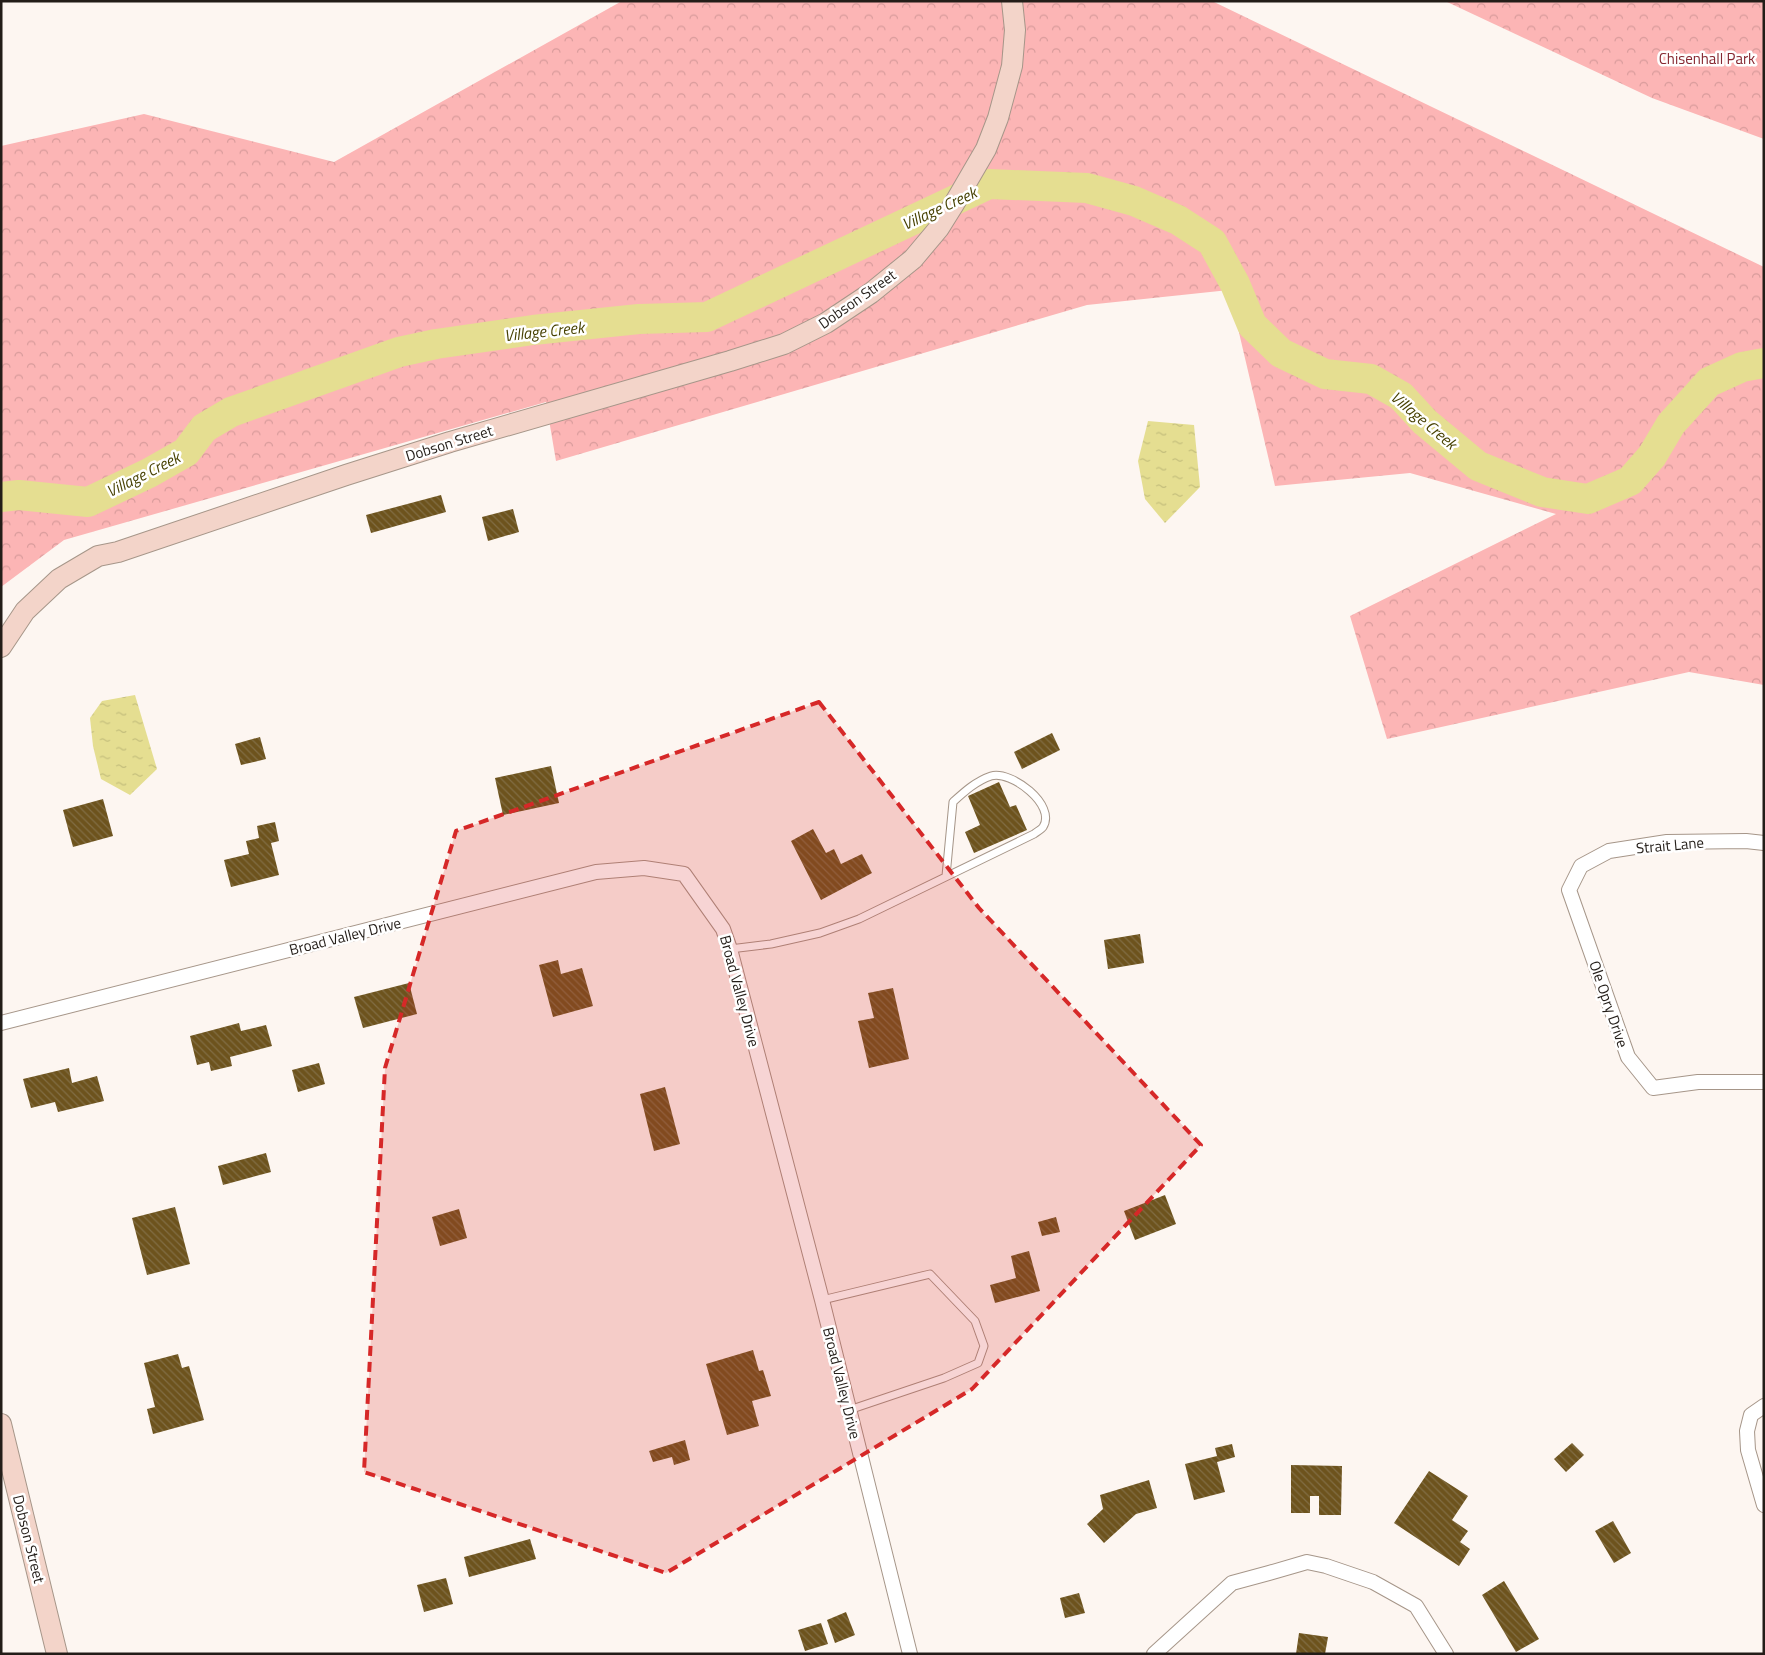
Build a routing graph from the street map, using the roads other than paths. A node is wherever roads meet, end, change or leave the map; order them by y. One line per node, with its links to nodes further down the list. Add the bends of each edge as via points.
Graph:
1 (1012, 1): 2 (street, Dobson Street, via 1015,30 1012,66 986,149 939,228 913,259 826,323 784,344 450,442 98,556 59,579 42,594 25,611)
2 (1, 647)
3 (1764, 843): 4 (street, Strait Lane, via 1667,842 1609,851)
4 (1581, 866): 8 (street, Ole Opry Drive, via 1569,890 1628,1057 1653,1088 1698,1082)
5 (946, 876): 5 (lane, via 1042,828 1046,817 1041,803 1027,788 1008,778 992,775 968,788 952,802); 6 (lane, via 859,919 820,933)
6 (730, 949): 7 (street, Broad Valley Drive, via 723,929 684,874 644,868 596,872); 9 (street, Broad Valley Drive)
7 (1, 1023)
8 (1764, 1082)
9 (822, 1300): 11 (street, Broad Valley Drive); 11 (lane, via 930,1274 975,1321 984,1346 978,1363)
10 (1764, 1406): 13 (street, via 1751,1414 1746,1431 1748,1450)
11 (849, 1410): 15 (street, Broad Valley Drive)
12 (1, 1424): 14 (street, Dobson Street)
13 (1764, 1505)
14 (56, 1654)
15 (910, 1654)
16 (1154, 1654): 17 (street, via 1232,1583 1307,1562 1373,1582 1416,1606)
17 (1446, 1654)

